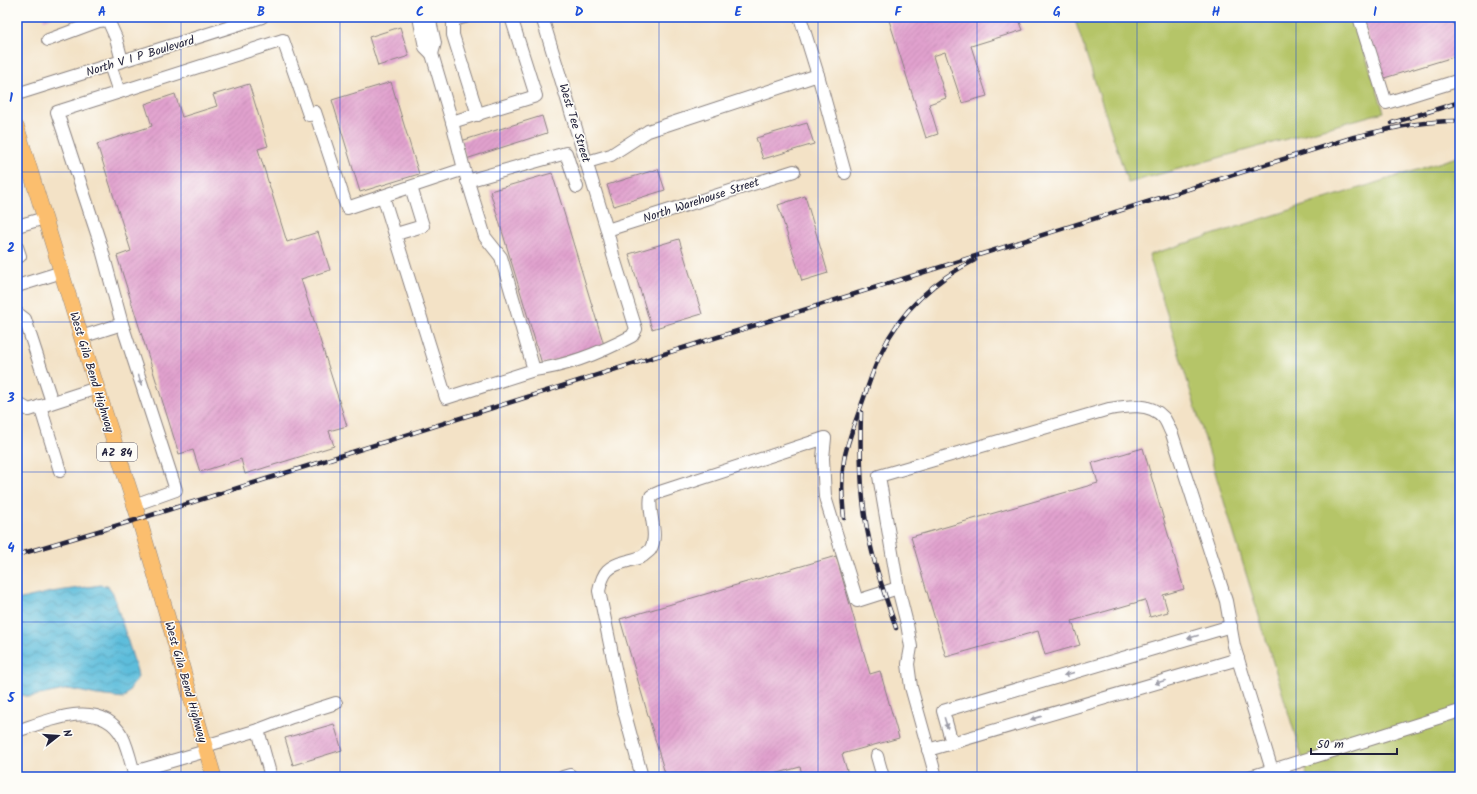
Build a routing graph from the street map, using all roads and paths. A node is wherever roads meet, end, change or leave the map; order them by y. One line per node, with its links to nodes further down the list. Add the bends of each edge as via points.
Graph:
1 (262, 17): 11 (street, North V I P Boulevard)
2 (419, 17): 10 (street, via 425,47)
3 (429, 17): 10 (street, via 435,43)
4 (465, 17): 16 (street, via 453,20 453,35)
5 (511, 17): 16 (street, via 536,96)
6 (542, 17): 20 (street, West Tee Street)
7 (800, 17): 12 (street)
8 (1359, 17): 13 (street, via 1386,103)
9 (48, 40): 11 (street, via 108,20 116,38)
10 (432, 54): 17 (street)
11 (116, 63): 14 (street); 15 (street, North V I P Boulevard)
12 (818, 75): 20 (street, via 648,131 611,155); 22 (street)
13 (1460, 80)
14 (119, 92): 26 (street, via 283,40 309,114 315,112 347,208); 34 (street, via 57,112 101,246)
15 (17, 94)
16 (478, 115): 17 (street)
17 (452, 122): 23 (street)
18 (17, 128): 19 (main road, West Gila Bend Highway / AZ 84)
19 (21, 152): 27 (main road, West Gila Bend Highway / AZ 84)
20 (587, 162): 29 (street, West Tee Street)
21 (794, 171): 29 (street, North Warehouse Street)
22 (845, 172)
23 (466, 175): 24 (street); 25 (street, via 566,152); 36 (street, via 485,236 500,257)
24 (411, 187): 26 (street); 30 (street, via 423,226)
25 (577, 187)
26 (383, 196): 30 (street)
27 (45, 218): 28 (street); 31 (main road, West Gila Bend Highway / AZ 84)
28 (17, 226)
29 (608, 230): 36 (street, West Tee Street, via 636,329 632,336 595,353 555,368)
30 (396, 234): 36 (street, West Tee Street, via 446,398)
31 (62, 272): 32 (street); 35 (main road, West Gila Bend Highway / AZ 84)
32 (17, 286)
33 (17, 313): 38 (street, via 25,319)
34 (122, 324): 35 (street); 42 (street, one-way to 42, via 176,490)
35 (81, 337): 37 (main road, West Gila Bend Highway / AZ 84)
36 (534, 370)
37 (97, 388): 38 (street); 42 (main road, West Gila Bend Highway / AZ 84)
38 (52, 402): 40 (street)
39 (17, 403): 40 (street, via 29,410)
40 (40, 406): 41 (street)
41 (60, 471)
42 (134, 505): 51 (main road, West Gila Bend Highway / AZ 84)
43 (898, 588): 44 (street, via 879,476 1109,409 1144,407 1163,417 1172,434 1226,601); 52 (street, via 911,647 908,664 911,687); 60 (street, via 857,601 825,497 825,438 651,496 649,504 654,540 650,551 639,558 615,564 606,571 601,578 599,591 623,707)
44 (1231, 626): 45 (street); 50 (street, one-way to 50, via 943,711)
45 (1238, 659): 50 (street, one-way to 50); 54 (street)
46 (336, 703): 48 (street)
47 (1460, 711): 54 (street)
48 (258, 730): 51 (street); 57 (street)
49 (17, 731): 55 (street, via 69,715 91,715 101,718 121,734)
50 (952, 743): 52 (street)
51 (206, 749): 55 (street); 56 (main road, West Gila Bend Highway / AZ 84)
52 (928, 750): 62 (street)
53 (877, 756): 61 (street)
54 (1272, 770): 63 (street)
55 (134, 774)
56 (214, 777)
57 (271, 777)
58 (563, 777): 59 (street)
59 (570, 777)
60 (642, 777)
61 (883, 777)
62 (936, 777)
63 (1250, 777)

